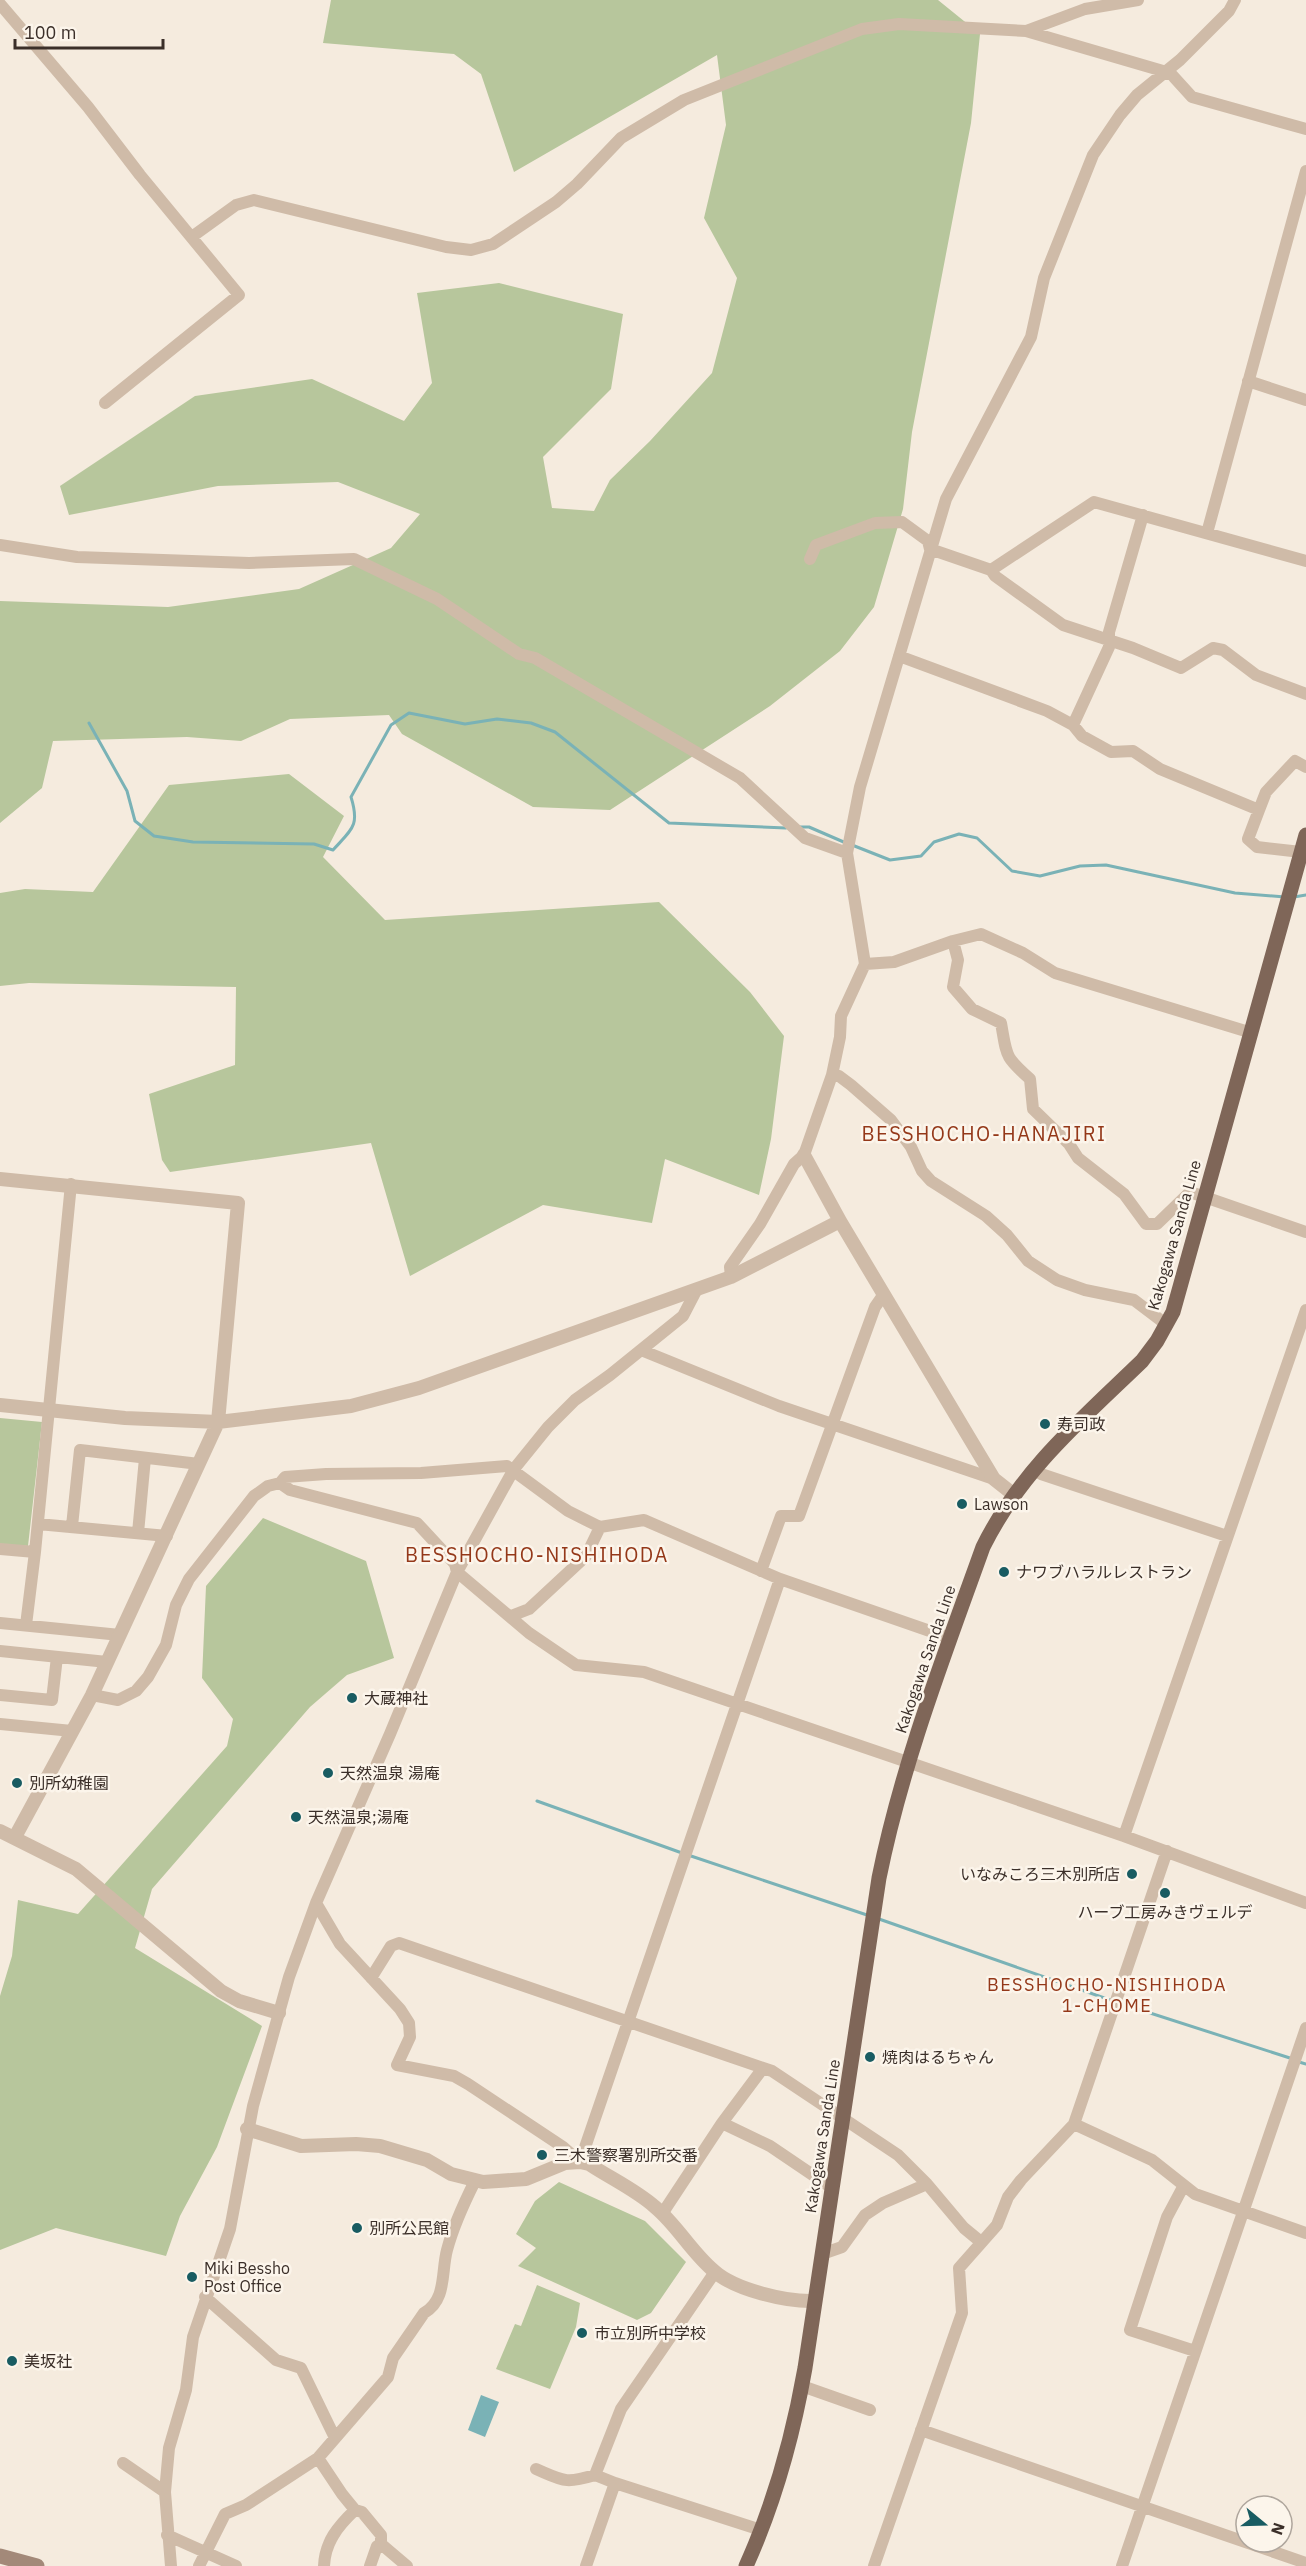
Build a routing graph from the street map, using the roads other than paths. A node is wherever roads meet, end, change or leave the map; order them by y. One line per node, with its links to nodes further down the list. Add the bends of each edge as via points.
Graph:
1 (1138, 0): 4 (street, via 1085,9)
2 (1235, 0): 5 (street, via 1180,60)
3 (0, 4): 8 (street)
4 (1026, 31): 5 (street); 8 (street, via 899,24 862,30 684,100 621,138 556,202 493,244 471,250 254,200 236,206)
5 (1163, 71): 6 (street, via 1172,75 1192,97); 15 (street, via 1120,115 1093,155 1044,278 1031,336 946,499)
6 (1306, 129)
7 (1306, 171): 9 (street)
8 (193, 236): 11 (street, via 239,295)
9 (1248, 381): 10 (street); 13 (street)
10 (1306, 400)
11 (105, 403)
12 (1143, 515): 13 (street); 18 (street, via 1094,502); 19 (street)
13 (1207, 533): 17 (street)
14 (0, 545): 27 (street, via 77,557 249,563 354,559 437,599 519,654 535,658 740,778 805,838)
15 (930, 549): 16 (street, via 928,541 902,522 874,523 816,545); 18 (street); 20 (street)
16 (810, 559)
17 (1306, 561)
18 (991, 570): 19 (street, via 1063,625)
19 (1108, 640): 21 (street, via 1181,668 1213,648 1223,650 1256,675); 22 (street, via 1109,647)
20 (899, 656): 22 (street); 27 (street, via 860,787)
21 (1306, 694)
22 (1073, 724): 24 (street, via 1082,736 1111,752 1133,751 1160,769)
23 (1306, 767): 24 (street, via 1294,761 1266,792)
24 (1259, 810): 26 (street, via 1248,839 1257,847)
25 (1306, 835): 26 (main road, Kakogawa Sanda Line)
26 (1301, 852): 30 (main road, Kakogawa Sanda Line)
27 (848, 853): 29 (street)
28 (953, 941): 29 (street, via 894,962); 30 (street, via 981,934 1055,973); 35 (street, via 958,960 953,987 972,1009 1001,1023 1006,1053 1030,1079 1033,1109 1078,1158 1124,1194 1146,1224 1158,1224 1188,1194)
29 (865, 964): 31 (street, via 841,1016)
30 (1252, 1033): 35 (main road, Kakogawa Sanda Line)
31 (832, 1075): 32 (street); 42 (street, via 851,1085 891,1120 931,1181 986,1216 1028,1261 1057,1280 1134,1300)
32 (804, 1155): 36 (street); 38 (street, via 730,1267)
33 (0, 1179): 34 (street)
34 (71, 1185): 45 (street); 46 (street, via 238,1203)
35 (1203, 1197): 37 (street); 42 (main road, Kakogawa Sanda Line)
36 (840, 1221): 38 (street); 40 (street)
37 (1306, 1232)
38 (731, 1277): 39 (street)
39 (697, 1289): 43 (street, via 682,1316); 46 (street, via 409,1390 351,1406)
40 (884, 1294): 47 (street, via 875,1307); 52 (street)
41 (1306, 1310): 60 (street)
42 (1167, 1325): 50 (main road, Kakogawa Sanda Line, via 1142,1360)
43 (641, 1350): 47 (street); 51 (street, via 575,1400)
44 (0, 1406): 45 (street)
45 (48, 1409): 46 (street, via 125,1418); 55 (street)
46 (218, 1422): 49 (street)
47 (833, 1425): 52 (street); 63 (street, via 800,1516 781,1516)
48 (145, 1458): 49 (street); 56 (street, via 80,1450); 58 (street)
49 (199, 1464): 59 (street)
50 (1033, 1468): 54 (main road, Kakogawa Sanda Line); 60 (street, via 1041,1474)
51 (514, 1469): 53 (street, via 507,1466 421,1473 326,1474 285,1477); 57 (street, via 568,1511); 64 (street)
52 (994, 1479): 54 (street)
53 (280, 1483): 64 (street, via 290,1490 417,1523); 75 (street, via 254,1496 189,1579 176,1605 166,1645 136,1691 118,1700)
54 (1013, 1494): 70 (main road, Kakogawa Sanda Line, via 983,1547)
55 (38, 1524): 56 (street); 62 (street)
56 (72, 1526): 58 (street)
57 (600, 1527): 63 (street, via 644,1520); 66 (street, via 586,1556 529,1609)
58 (138, 1533): 59 (street)
59 (167, 1536): 69 (street)
60 (1227, 1536): 81 (street)
61 (0, 1549): 62 (street)
62 (35, 1552): 68 (street)
63 (761, 1571): 65 (street)
64 (458, 1572): 66 (street); 84 (street)
65 (780, 1579): 70 (street); 76 (street)
66 (511, 1616): 76 (street, via 576,1665 644,1672)
67 (0, 1623): 68 (street)
68 (26, 1625): 69 (street)
69 (120, 1635): 73 (street)
70 (950, 1638): 79 (main road, Kakogawa Sanda Line)
71 (0, 1651): 72 (street)
72 (57, 1657): 73 (street); 74 (street, via 52,1700)
73 (107, 1662): 75 (street)
74 (0, 1695)
75 (92, 1695): 78 (street)
76 (736, 1703): 79 (street); 88 (street)
77 (0, 1724): 78 (street)
78 (72, 1731): 82 (street)
79 (908, 1763): 81 (street); 91 (main road, Kakogawa Sanda Line, via 879,1878)
80 (0, 1831): 82 (street)
81 (1124, 1836): 83 (street)
82 (15, 1837): 87 (street, via 76,1869 221,1992)
83 (1167, 1851): 85 (street); 93 (street)
84 (316, 1903): 86 (street, via 340,1944); 87 (street)
85 (1306, 1903)
86 (371, 1978): 88 (street, via 391,1946 399,1943); 95 (street, via 409,2023 410,2037 397,2066 454,2076 564,2147)
87 (279, 2013): 94 (street)
88 (627, 2022): 90 (street); 95 (street)
89 (1306, 2028): 100 (street)
90 (763, 2068): 91 (street); 92 (street)
91 (842, 2119): 97 (street, via 898,2155); 99 (main road, Kakogawa Sanda Line)
92 (722, 2123): 99 (street, via 770,2146); 101 (street)
93 (1074, 2124): 98 (street, via 1152,2160); 103 (street, via 1020,2180 1008,2196 997,2225)
94 (247, 2129): 96 (street, via 301,2146 380,2146 427,2160); 106 (street, via 235,2212)
95 (579, 2162): 96 (street, via 565,2163 526,2179); 101 (street, via 589,2164)
96 (474, 2181): 112 (street, via 446,2252 443,2286 393,2358 388,2377)
97 (927, 2184): 103 (street); 104 (street, via 883,2203 865,2215 842,2247)
98 (1183, 2187): 100 (street); 108 (street, via 1167,2217 1130,2330)
99 (832, 2188): 104 (main road, Kakogawa Sanda Line)
100 (1242, 2211): 102 (street); 108 (street)
101 (662, 2214): 105 (street)
102 (1306, 2233)
103 (981, 2242): 111 (street, via 959,2268 962,2313)
104 (822, 2254): 107 (main road, Kakogawa Sanda Line)
105 (715, 2272): 107 (street, via 770,2295); 116 (street, via 621,2409)
106 (205, 2297): 112 (street, via 276,2360 301,2368); 118 (street, via 193,2337 186,2390 169,2448)
107 (814, 2301): 109 (main road, Kakogawa Sanda Line)
108 (1195, 2351): 119 (street)
109 (802, 2386): 110 (street); 121 (main road, Kakogawa Sanda Line, via 781,2476)
110 (870, 2409)
111 (921, 2430): 119 (street); 136 (street)
112 (335, 2438): 113 (street)
113 (318, 2458): 120 (street); 124 (street, via 246,2505 225,2514)
114 (123, 2463): 118 (street)
115 (536, 2469): 116 (street, via 571,2482)
116 (596, 2475): 117 (street)
117 (615, 2483): 121 (street); 134 (street)
118 (165, 2492): 122 (street)
119 (1142, 2506): 126 (street); 137 (street)
120 (355, 2510): 123 (street, via 362,2512 381,2535); 131 (street, via 340,2524 328,2544)
121 (761, 2530): 135 (main road, Kakogawa Sanda Line)
122 (167, 2535): 124 (street); 128 (street)
123 (381, 2544): 132 (street, via 376,2546); 133 (street)
124 (206, 2552): 129 (street); 130 (street)
125 (0, 2556): 127 (main road)
126 (1306, 2563)
127 (36, 2566)
128 (171, 2566)
129 (199, 2566)
130 (236, 2566)
131 (324, 2566)
132 (370, 2566)
133 (407, 2566)
134 (586, 2566)
135 (747, 2566)
136 (874, 2566)
137 (1122, 2566)

